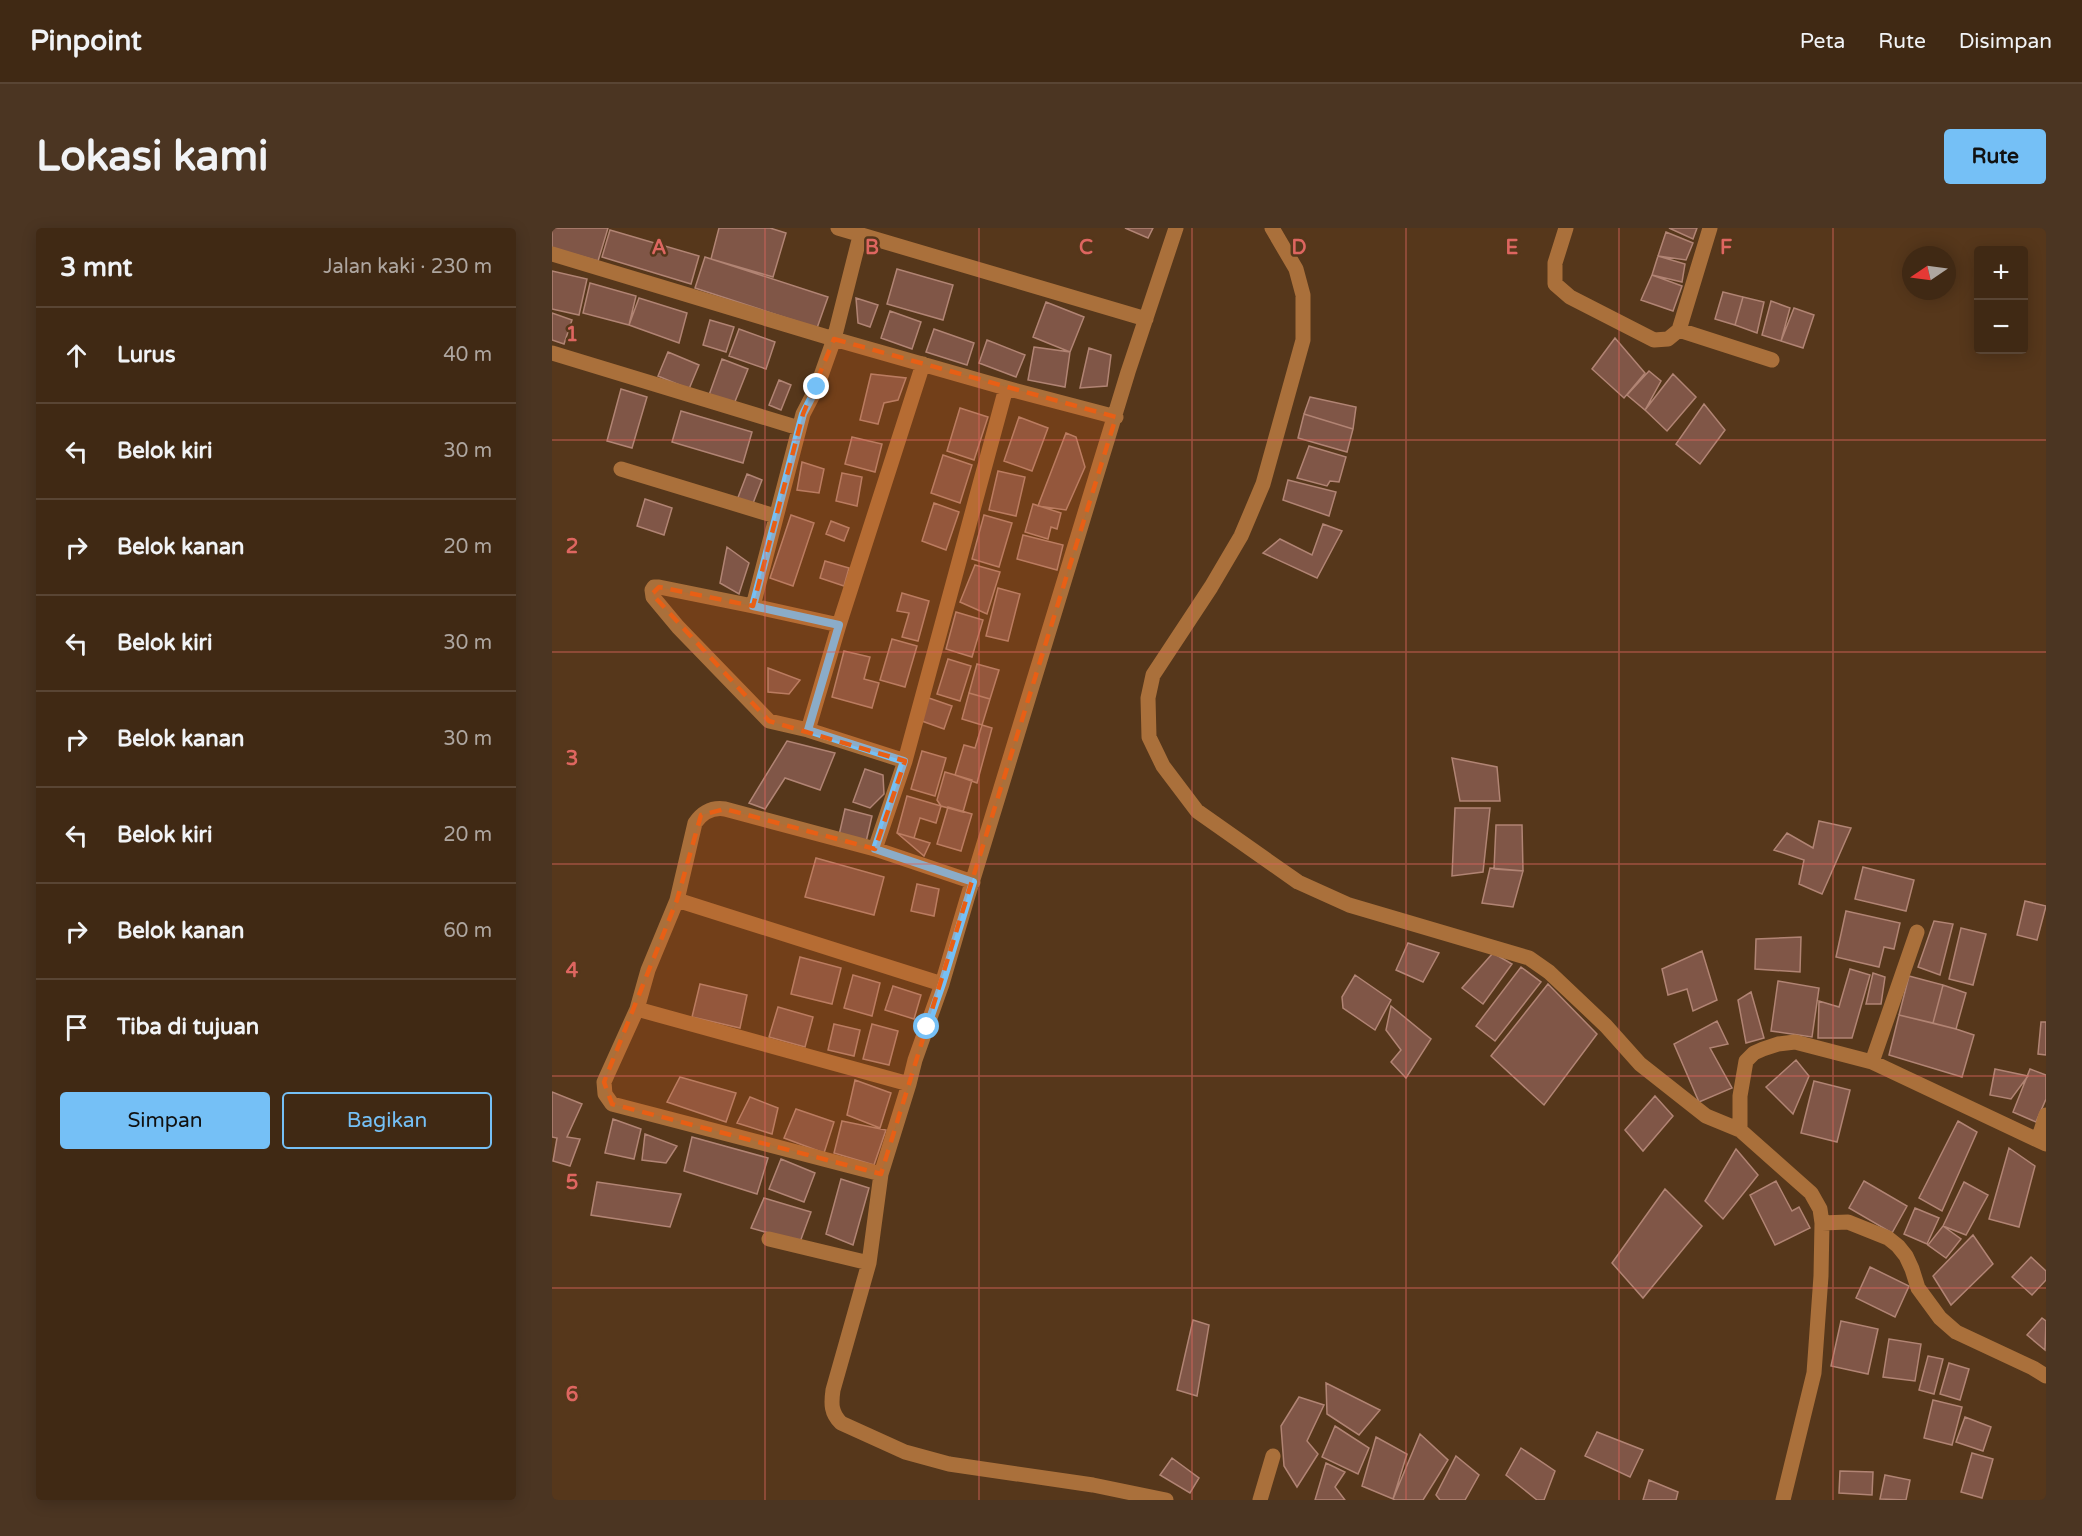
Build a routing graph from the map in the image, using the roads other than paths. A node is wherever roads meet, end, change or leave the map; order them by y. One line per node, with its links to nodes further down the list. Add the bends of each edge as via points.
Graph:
1 (838, 228): 6 (street)
2 (1176, 228): 8 (street)
3 (1272, 228): 32 (street, via 1296,269 1303,295 1303,340 1263,484 1241,536 1153,675 1148,698 1149,737 1163,766 1197,811 1298,882 1349,905 1529,958 1606,1026 1640,1064 1706,1116)
4 (1566, 228): 9 (street, via 1555,263 1555,284 1570,297 1654,340 1668,339)
5 (1710, 228): 9 (street)
6 (860, 236): 8 (street); 10 (street)
7 (552, 254): 10 (street)
8 (1146, 319): 15 (street)
9 (1679, 330): 12 (street)
10 (834, 339): 13 (street); 16 (street)
11 (555, 358): 16 (street)
12 (1772, 360)
13 (923, 364): 14 (street); 20 (street)
14 (1006, 388): 15 (street); 22 (street)
15 (1116, 417): 24 (street)
16 (799, 428): 18 (street)
17 (621, 469): 18 (street)
18 (775, 516): 19 (street)
19 (753, 606): 20 (street); 21 (street, via 659,587 652,590 653,597 678,627 770,721)
20 (839, 625): 21 (street)
21 (808, 730): 22 (street)
22 (904, 761): 23 (street)
23 (875, 849): 24 (street); 25 (street, via 717,808 701,815 695,823)
24 (973, 882): 27 (street)
25 (677, 900): 27 (street); 28 (street)
26 (1917, 932): 29 (street)
27 (942, 984): 30 (street)
28 (637, 1008): 30 (street); 34 (street, via 604,1082 605,1094 612,1104)
29 (1872, 1062): 32 (street, via 1794,1042 1754,1053 1746,1061); 33 (street)
30 (909, 1084): 34 (street)
31 (2046, 1115): 33 (street)
32 (1740, 1130): 35 (street, via 1810,1193 1820,1209)
33 (2042, 1142)
34 (881, 1174): 37 (street)
35 (1822, 1223): 38 (street, via 1848,1222 1888,1238 1906,1256 1918,1288 1956,1332); 42 (street, via 1814,1372)
36 (769, 1239): 37 (street)
37 (869, 1263): 40 (street, via 833,1390 832,1410 841,1423 905,1452 949,1464)
38 (2046, 1376)
39 (1273, 1456): 41 (street)
40 (1166, 1500)
41 (1260, 1500)
42 (1783, 1500)

